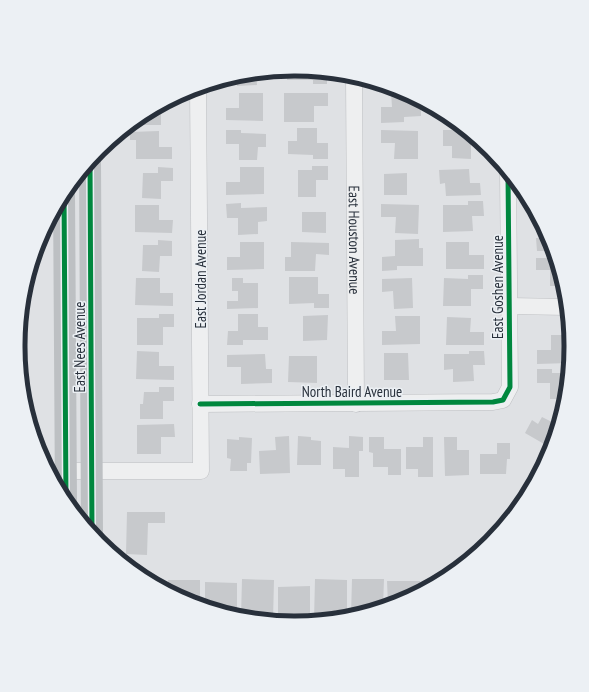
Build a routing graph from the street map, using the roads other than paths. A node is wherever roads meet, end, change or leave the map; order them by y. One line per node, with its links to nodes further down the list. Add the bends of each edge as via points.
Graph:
1 (354, 84): 10 (street, East Houston Avenue)
2 (198, 95): 9 (street, East Jordan Avenue)
3 (90, 171): 12 (main road, East Nees Avenue)
4 (508, 182): 6 (street, East Goshen Avenue)
5 (64, 206): 11 (main road, East Nees Avenue)
6 (509, 306): 7 (street); 8 (street, East Goshen Avenue, via 510,387)
7 (561, 307)
8 (503, 400): 10 (street, North Baird Avenue)
9 (200, 404): 10 (street, North Baird Avenue); 12 (street, East Jordan Avenue, via 201,471)
10 (356, 404)
11 (66, 471): 12 (street); 13 (main road, East Nees Avenue)
12 (91, 471): 14 (main road, East Nees Avenue)
13 (66, 489)
14 (92, 524)

